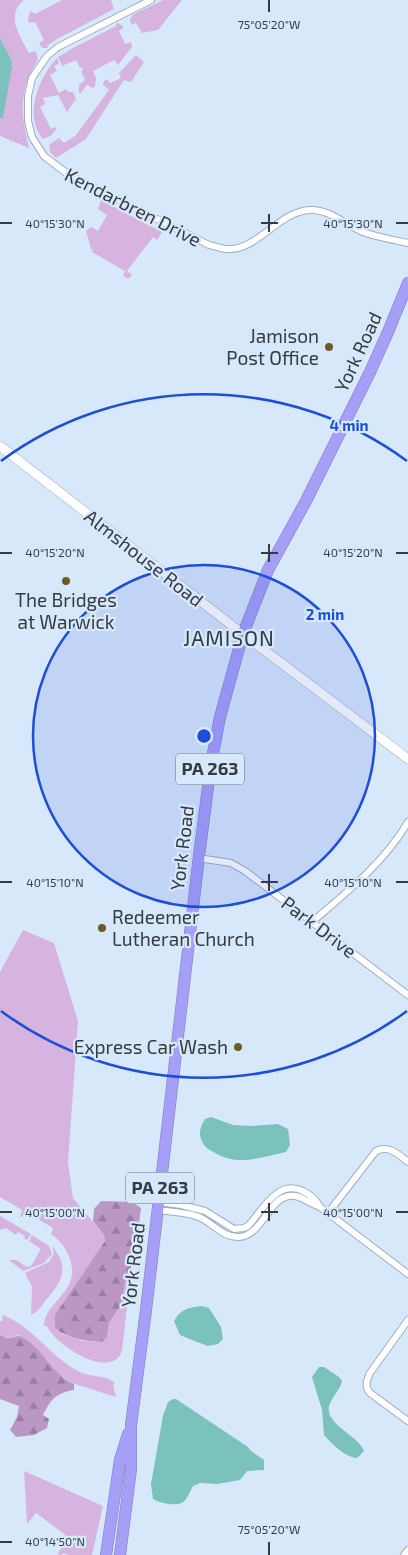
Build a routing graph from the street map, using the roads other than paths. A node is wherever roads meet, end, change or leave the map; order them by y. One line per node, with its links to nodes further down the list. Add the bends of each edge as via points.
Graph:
1 (151, 0): 2 (street, Kendarbren Drive, via 58,47 40,65 32,78 27,107 32,137 44,156 89,186 209,245 228,249 248,244 285,218 299,211 312,210 328,214 364,232)
2 (408, 243)
3 (408, 283): 5 (highway, York Road / PA 263, via 370,372 268,570)
4 (0, 446): 5 (main road, Almshouse Road)
5 (243, 634): 6 (main road, Almshouse Road); 8 (highway, York Road / PA 263, via 212,756)
6 (408, 759)
7 (408, 822): 9 (street, via 375,866)
8 (198, 858): 9 (street, Park Drive, via 236,865); 12 (highway, York Road / PA 263)
9 (312, 922): 10 (street, Park Drive)
10 (408, 995)
11 (408, 1162): 13 (street, via 392,1149 376,1150)
12 (158, 1206): 13 (street, via 181,1205 205,1211 229,1227 244,1228 272,1197 288,1189 306,1192); 17 (highway, York Road / PA 263)
13 (328, 1213): 14 (street)
14 (408, 1274)
15 (408, 1320): 16 (street, via 366,1381 370,1393)
16 (408, 1422)
17 (131, 1425): 19 (highway, York Road / PA 263, via 120,1460); 20 (highway, York Road / PA 263, via 131,1469)
18 (408, 1550): 21 (street)
19 (106, 1555)
20 (120, 1555)
21 (404, 1555)

